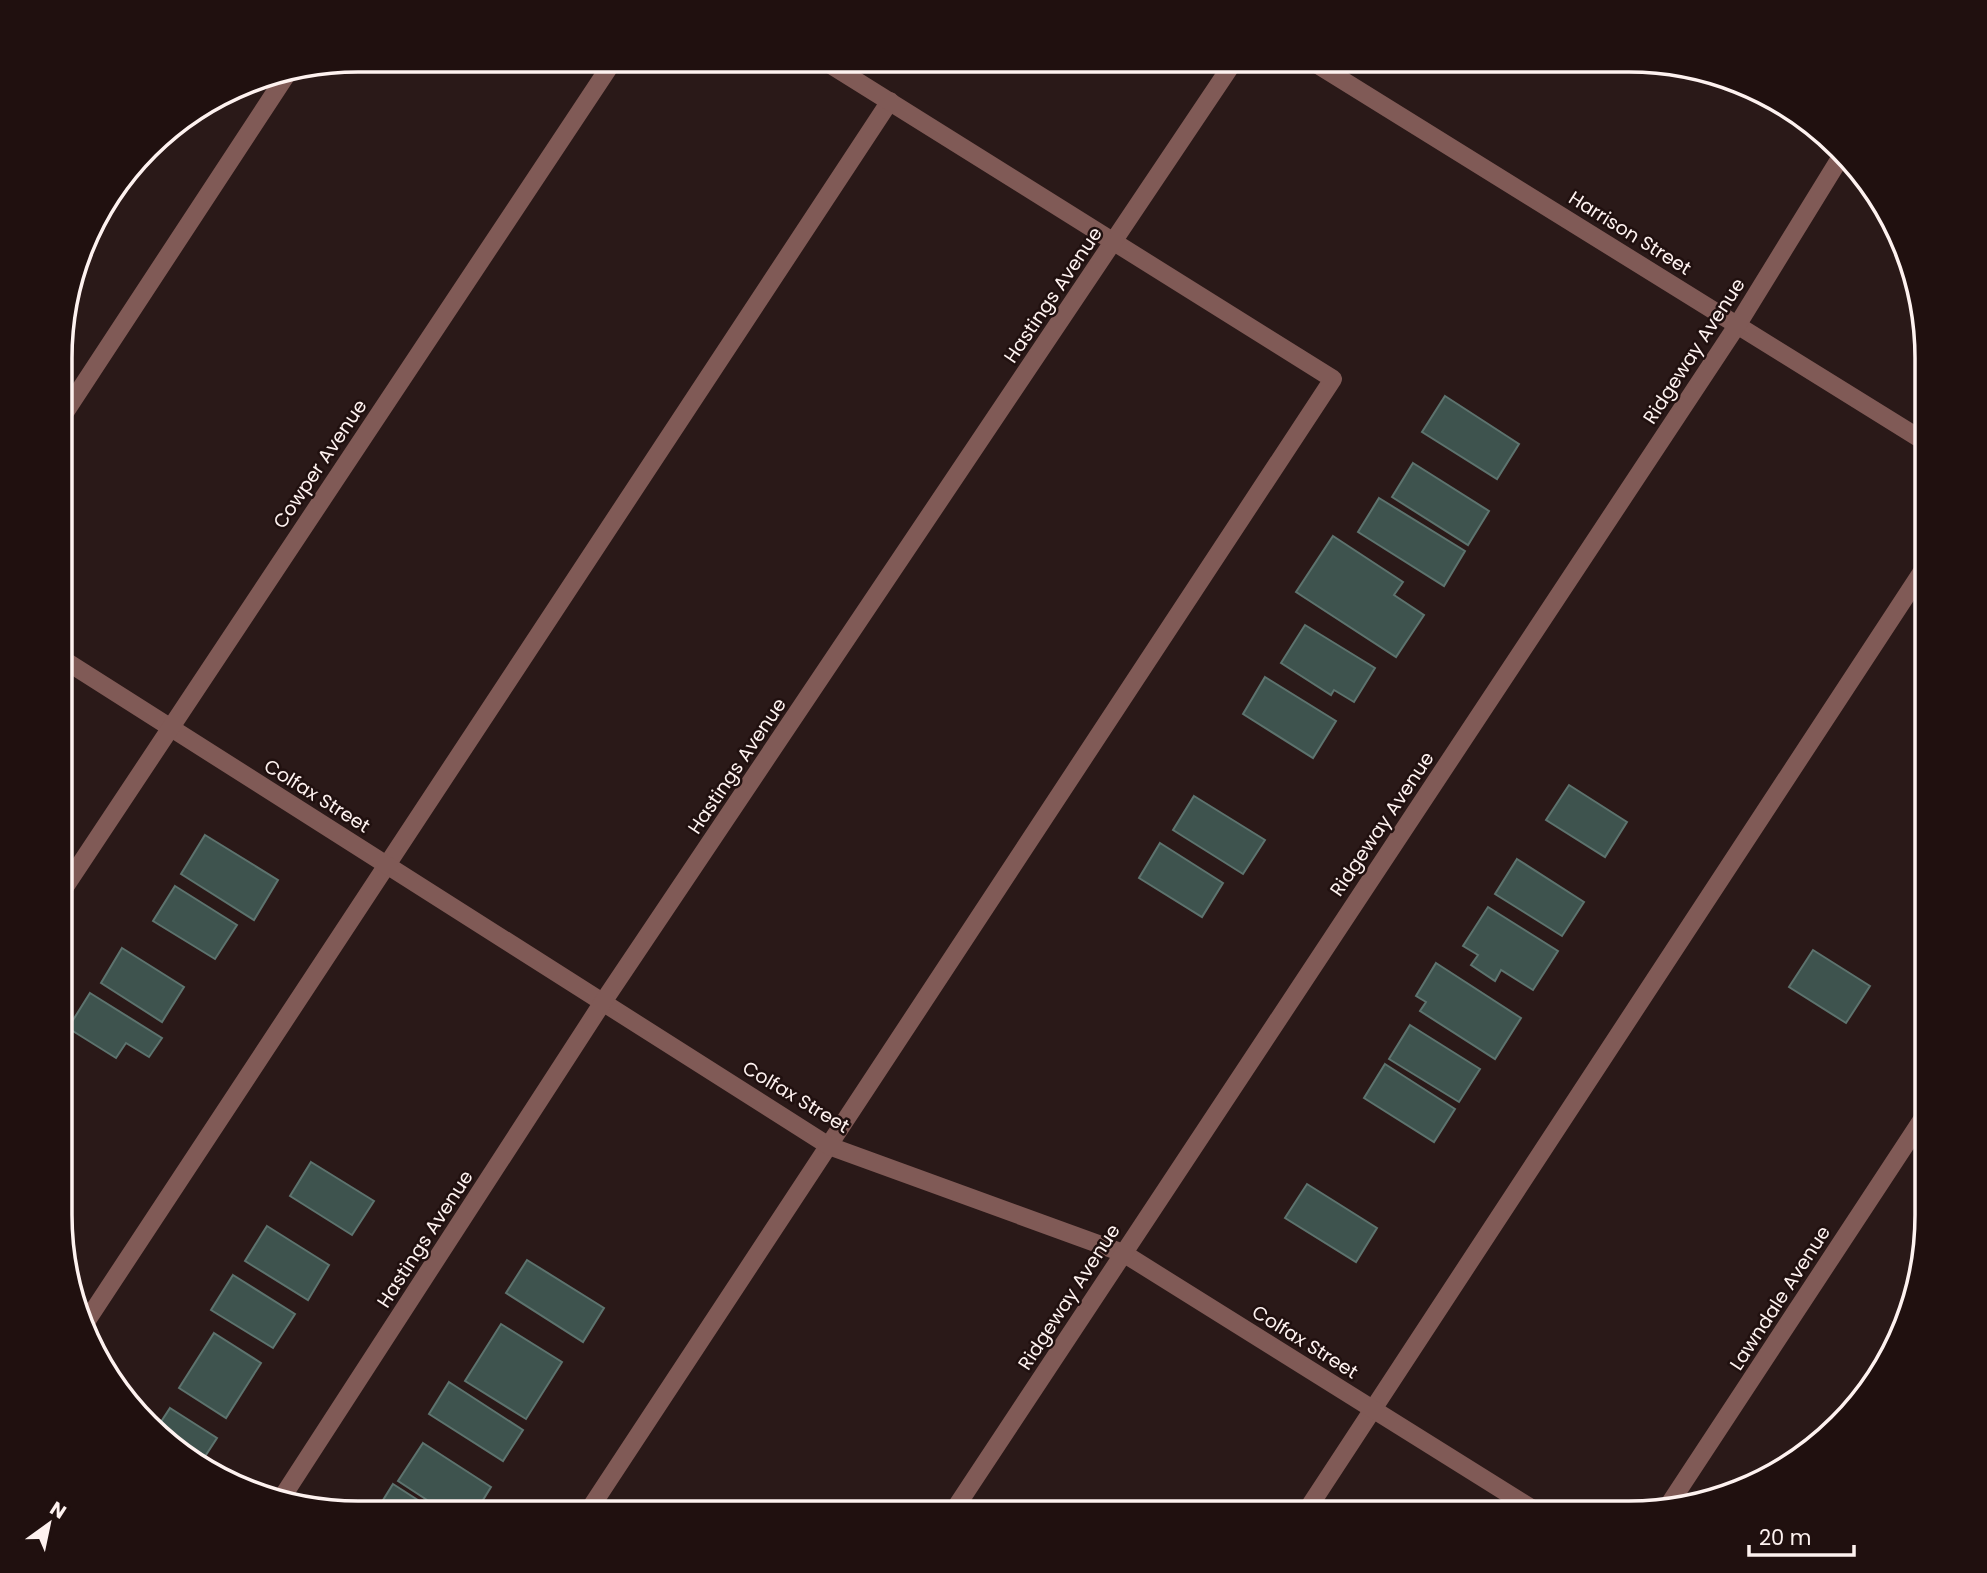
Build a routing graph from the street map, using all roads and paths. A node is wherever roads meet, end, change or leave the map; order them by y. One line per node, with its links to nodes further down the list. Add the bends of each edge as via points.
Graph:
1 (606, 72): 14 (street, Cowper Avenue)
2 (842, 72): 6 (street)
3 (1227, 72): 8 (street, Hastings Avenue)
4 (1329, 72): 9 (street, Harrison Street)
5 (282, 82): 10 (street)
6 (890, 102): 8 (street); 15 (street)
7 (1838, 162): 9 (street, Ridgeway Avenue)
8 (1113, 242): 17 (street, Hastings Avenue); 19 (street, via 1333,379)
9 (1738, 324): 11 (street, Harrison Street); 20 (street, Ridgeway Avenue)
10 (72, 402)
11 (1915, 435)
12 (1915, 582): 22 (street)
13 (72, 665): 14 (street, Colfax Street)
14 (170, 727): 15 (street, Colfax Street); 16 (street, Cowper Avenue)
15 (388, 866): 17 (street, Colfax Street); 21 (street)
16 (72, 876)
17 (603, 1002): 19 (street, Colfax Street); 23 (street, Hastings Avenue)
18 (1915, 1130): 24 (street, Lawndale Avenue)
19 (829, 1146): 20 (street, Colfax Street); 25 (street)
20 (1123, 1253): 22 (street, Colfax Street); 26 (street, Ridgeway Avenue)
21 (90, 1315)
22 (1373, 1410): 27 (street); 28 (street, Colfax Street)
23 (285, 1492)
24 (1673, 1498)
25 (595, 1501)
26 (960, 1501)
27 (1313, 1501)
28 (1520, 1501)

